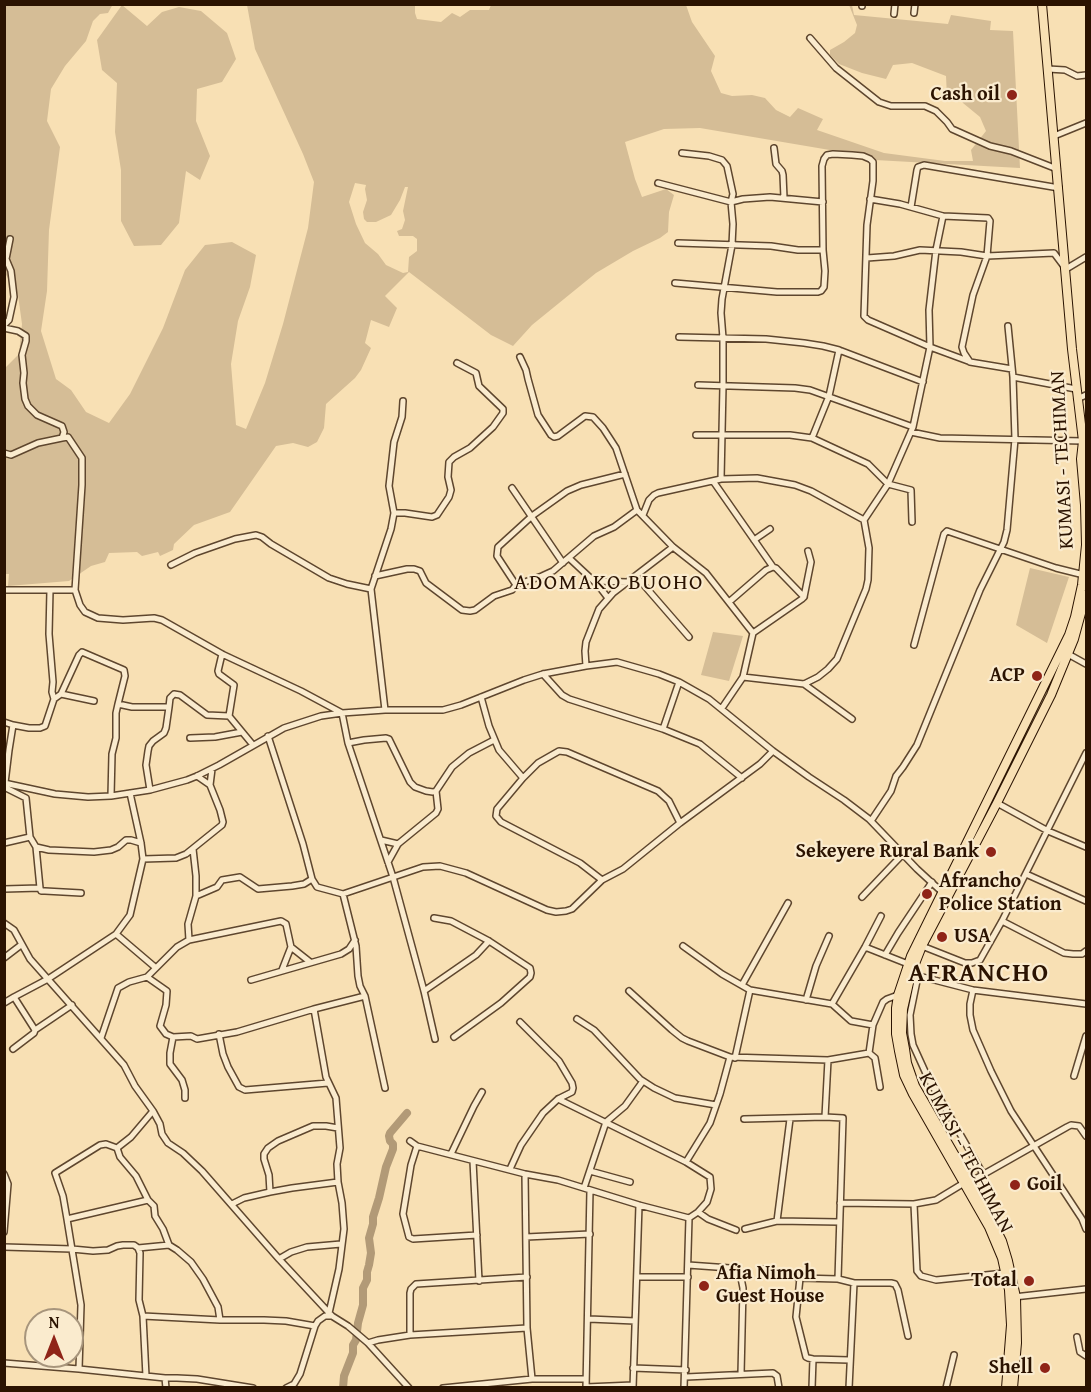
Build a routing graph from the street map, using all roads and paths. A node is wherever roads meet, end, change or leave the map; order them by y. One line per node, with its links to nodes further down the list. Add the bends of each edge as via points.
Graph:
1 (894, 4): 5 (street)
2 (915, 4): 4 (street)
3 (1042, 4): 7 (highway, KUMASI - TECHIMAN)
4 (914, 13)
5 (894, 14)
6 (810, 38): 13 (street, via 836,68 879,102 925,106 936,111 952,129)
7 (1048, 69): 8 (street); 10 (highway, KUMASI - TECHIMAN)
8 (1086, 75)
9 (1086, 123): 10 (street)
10 (1054, 136): 13 (highway, KUMASI - TECHIMAN)
11 (774, 148): 16 (street, via 776,164 783,175)
12 (682, 153): 18 (street, via 722,160 727,166)
13 (1057, 169): 15 (highway, KUMASI - TECHIMAN)
14 (658, 183): 18 (street)
15 (1059, 188): 20 (street, via 924,165 917,170); 30 (highway, KUMASI - TECHIMAN)
16 (784, 198): 18 (street); 19 (street)
17 (870, 199): 19 (street, via 873,162 863,156 833,154 827,155 822,166); 20 (street); 29 (street)
18 (731, 202): 24 (street)
19 (823, 202): 25 (street)
20 (911, 207): 21 (street)
21 (943, 216): 26 (street); 27 (street, via 988,218)
22 (10, 239): 34 (street, via 6,259 14,297)
23 (678, 243): 24 (street)
24 (732, 245): 25 (street); 32 (street)
25 (823, 250): 32 (street, via 825,271 821,291)
26 (936, 250): 27 (street); 29 (street); 37 (street, via 929,310)
27 (987, 256): 30 (street, via 1054,253); 40 (street, via 973,295 962,347)
28 (1086, 256): 30 (street)
29 (867, 258): 37 (street, via 864,316)
30 (1066, 269): 47 (highway, KUMASI - TECHIMAN)
31 (675, 283): 32 (street)
32 (725, 287): 36 (street)
33 (1008, 326): 42 (street)
34 (4, 327): 55 (street, via 26,336 22,355 25,399 37,415 62,426)
35 (679, 337): 36 (street)
36 (723, 338): 38 (street, via 804,343); 46 (street)
37 (930, 347): 40 (street); 44 (street)
38 (839, 350): 44 (street); 49 (street)
39 (520, 357): 61 (street, via 538,415 551,435 558,436 585,416 593,417 616,448)
40 (970, 362): 42 (street)
41 (457, 363): 67 (street, via 476,373 479,386 503,413 470,448 449,462 451,490 437,515)
42 (1012, 369): 43 (street)
43 (1013, 377): 47 (street); 57 (street)
44 (923, 382): 52 (street)
45 (698, 386): 46 (street)
46 (723, 386): 49 (street, via 795,388); 53 (street)
47 (1076, 389): 50 (highway, KUMASI - TECHIMAN)
48 (1086, 395): 50 (street)
49 (829, 396): 52 (street); 56 (street)
50 (1077, 399): 58 (highway, KUMASI - TECHIMAN)
51 (403, 401): 67 (street, via 389,486)
52 (912, 430): 57 (street, via 940,438); 64 (street)
53 (723, 434): 54 (street); 56 (street); 62 (street)
54 (696, 435)
55 (62, 438): 60 (street, via 11,455); 90 (street, via 68,437 82,458)
56 (812, 438): 64 (street, via 868,464)
57 (1015, 439): 58 (street); 75 (street, via 1007,530)
58 (1083, 441): 59 (highway); 81 (highway, KUMASI - TECHIMAN)
59 (1086, 452)
60 (4, 453)
61 (625, 474): 66 (street); 69 (street, via 581,485)
62 (721, 479): 63 (street); 70 (street, via 757,478 795,484)
63 (713, 481): 68 (street, via 654,495); 73 (street)
64 (888, 484): 70 (street); 71 (street, via 911,490)
65 (512, 488): 69 (street)
66 (637, 510): 68 (street); 77 (street, via 594,536)
67 (394, 513): 82 (street)
68 (643, 515): 74 (street)
69 (532, 516): 78 (street); 86 (street, via 497,550)
70 (864, 520): 105 (street, via 869,548 866,589 837,659)
71 (912, 522)
72 (770, 529): 73 (street)
73 (754, 540): 80 (street)
74 (673, 547): 83 (street); 94 (street, via 706,573)
75 (1001, 550): 81 (street); 97 (street, via 949,531 944,534); 141 (street, via 980,590 917,745)
76 (808, 551): 92 (street, via 811,562)
77 (569, 558): 78 (street); 84 (street)
78 (563, 562): 86 (street, via 553,571)
79 (171, 565): 87 (street, via 195,553 256,535 329,578)
80 (773, 567): 92 (street); 94 (street)
81 (1084, 575): 119 (highway, KUMASI - TECHIMAN, via 1069,635)
82 (375, 576): 86 (street, via 406,569 420,571 426,583 462,610 470,611); 87 (street)
83 (636, 576): 85 (street); 96 (street)
84 (594, 581): 85 (street); 93 (street)
85 (627, 582): 93 (street)
86 (516, 585)
87 (371, 589): 113 (street)
88 (4, 590): 89 (street)
89 (50, 590): 90 (street); 108 (street)
90 (75, 590): 98 (street, via 85,612 98,618 162,620)
91 (1086, 595): 99 (highway)
92 (804, 597): 95 (street)
93 (608, 598): 101 (street, via 599,609 586,642)
94 (729, 602): 95 (street)
95 (753, 633): 103 (street)
96 (689, 637)
97 (914, 645)
98 (222, 654): 114 (street); 115 (street, via 219,674 234,685)
99 (1068, 654): 100 (street); 122 (highway)
100 (1086, 664)
101 (586, 666): 102 (street); 104 (street, via 617,662)
102 (543, 674): 107 (street); 120 (street, via 569,699)
103 (743, 676): 105 (street); 112 (street)
104 (679, 682): 112 (street); 120 (street)
105 (804, 684): 116 (street)
106 (61, 694): 108 (street); 109 (street); 110 (street, via 82,652 124,670)
107 (481, 697): 113 (street, via 443,710); 125 (street)
108 (54, 699): 118 (street, via 45,726)
109 (94, 701)
110 (118, 704): 111 (street); 139 (street)
111 (170, 707): 115 (street, via 170,698 180,695 207,715); 136 (street, via 164,733 149,746 146,765)
112 (722, 708): 128 (street)
113 (386, 710): 114 (street)
114 (342, 713): 123 (street, via 321,716); 126 (street)
115 (229, 717): 121 (street)
116 (852, 719)
117 (4, 722): 118 (street)
118 (13, 725): 134 (street)
119 (1024, 727): 122 (highway); 164 (highway, KUMASI - TECHIMAN)
120 (663, 729): 133 (street, via 700,744)
121 (242, 732): 124 (street); 127 (street)
122 (1033, 732): 140 (highway)
123 (268, 736): 127 (street); 157 (street)
124 (190, 738)
125 (494, 740): 132 (street); 137 (street, via 452,767)
126 (348, 742): 137 (street, via 389,739 410,782 426,791); 145 (street)
127 (253, 745): 130 (street)
128 (773, 751): 133 (street); 141 (street)
129 (1086, 753): 143 (street)
130 (212, 769): 131 (street); 135 (street)
131 (198, 776): 135 (street); 136 (street)
132 (523, 778): 142 (street, via 551,754 567,752 658,791 669,801); 158 (street, via 497,809 496,816 580,863)
133 (742, 778): 142 (street)
134 (5, 783): 139 (street, via 55,794); 144 (street, via 7,789 26,798)
135 (210, 785): 151 (street, via 223,822)
136 (150, 790): 138 (street)
137 (436, 791): 148 (street, via 436,813)
138 (130, 793): 139 (street); 147 (street)
139 (111, 796)
140 (997, 803): 143 (street); 182 (highway)
141 (871, 821): 152 (street)
142 (680, 823): 158 (street, via 623,869)
143 (1048, 831): 150 (street); 155 (street)
144 (30, 837): 146 (street); 149 (street)
145 (381, 840): 148 (street); 154 (street)
146 (4, 843)
147 (141, 843): 149 (street, via 126,840 111,850 94,852); 153 (street)
148 (398, 844): 154 (street)
149 (36, 847): 162 (street)
150 (1086, 847)
151 (193, 849): 153 (street, via 176,858); 167 (street)
152 (903, 854): 159 (street); 168 (street)
153 (143, 859): 175 (street, via 130,915)
154 (388, 862): 156 (street)
155 (1026, 874): 169 (street); 173 (street)
156 (393, 877): 158 (street, via 440,866 466,873 556,912 572,909); 166 (street); 199 (street)
157 (312, 879): 160 (street); 161 (street)
158 (602, 880)
159 (932, 882): 164 (street); 186 (street)
160 (304, 884): 161 (street); 167 (street, via 258,889 240,877 222,880 217,887)
161 (317, 887): 166 (street)
162 (40, 888): 163 (street); 165 (street)
163 (4, 889)
164 (942, 892): 189 (highway, KUMASI - TECHIMAN)
165 (81, 893)
166 (343, 894): 178 (street)
167 (196, 896): 177 (street, via 188,924)
168 (862, 897)
169 (1086, 902)
170 (788, 903): 196 (street)
171 (881, 916): 184 (street)
172 (434, 918): 179 (street, via 451,921)
173 (1002, 921): 182 (street, via 977,962 965,963); 185 (street, via 1064,953)
174 (4, 923): 180 (street, via 14,930)
175 (116, 934): 190 (street); 194 (street)
176 (829, 936): 205 (street)
177 (189, 940): 183 (street, via 281,921 286,924); 190 (street)
178 (355, 940): 188 (street, via 345,952); 203 (street, via 358,976)
179 (489, 941): 199 (street, via 476,955); 218 (street, via 530,968 530,977)
180 (21, 945): 187 (street); 194 (street)
181 (683, 946): 196 (street)
182 (922, 946): 192 (highway)
183 (291, 947): 188 (street); 191 (street)
184 (865, 947): 186 (street); 207 (street)
185 (1086, 951)
186 (885, 955): 189 (street)
187 (4, 958)
188 (310, 962): 191 (street)
189 (908, 964): 202 (highway, KUMASI - TECHIMAN)
190 (156, 968): 193 (street)
191 (282, 970): 195 (street)
192 (915, 975): 198 (street); 252 (street, via 910,1015 914,1045 928,1078); 255 (highway, via 905,997 902,1025 907,1063 915,1086)
193 (147, 977): 217 (street, via 167,993 159,1026); 219 (street, via 116,990)
194 (48, 980): 204 (street); 209 (street)
195 (251, 980)
196 (742, 985): 197 (street)
197 (750, 990): 205 (street); 223 (street)
198 (973, 990): 208 (street); 243 (street, via 973,1030 1011,1111)
199 (424, 991): 220 (street)
200 (629, 991): 223 (street, via 682,1038)
201 (4, 992): 204 (street)
202 (898, 995): 213 (street, via 883,1002); 255 (highway, KUMASI - TECHIMAN, via 896,1034 904,1075)
203 (365, 996): 210 (street); 229 (street)
204 (12, 998): 206 (street); 214 (street)
205 (806, 1000): 207 (street)
206 (4, 1003)
207 (832, 1004): 213 (street, via 850,1021)
208 (1086, 1004)
209 (72, 1005): 214 (street); 219 (street)
210 (314, 1009): 215 (street, via 246,1030); 227 (street)
211 (577, 1020): 226 (street, via 594,1030)
212 (520, 1022): 232 (street, via 559,1061 572,1083 572,1092)
213 (873, 1025): 222 (street)
214 (35, 1030): 221 (street)
215 (219, 1034): 217 (street, via 197,1039); 227 (street, via 223,1054 239,1087)
216 (1086, 1036): 225 (street)
217 (173, 1037): 231 (street, via 170,1064 182,1080)
218 (454, 1037)
219 (101, 1038): 234 (street, via 124,1065)
220 (435, 1039)
221 (13, 1049)
222 (869, 1053): 224 (street); 228 (street, via 875,1058)
223 (733, 1057): 224 (street); 233 (street)
224 (828, 1060): 235 (street)
225 (1074, 1076)
226 (643, 1081): 233 (street, via 675,1098); 238 (street, via 625,1106)
227 (328, 1083): 239 (street, via 336,1098)
228 (880, 1087)
229 (385, 1088)
230 (482, 1092): 245 (street)
231 (185, 1098)
232 (558, 1098): 238 (street); 248 (street, via 521,1145)
233 (716, 1105): 247 (street, via 710,1123)
234 (153, 1111): 244 (street); 260 (street, via 164,1139 183,1153)
235 (825, 1117): 237 (street); 259 (street, via 843,1119)
236 (744, 1119): 237 (street)
237 (790, 1119): 267 (street)
238 (606, 1122): 247 (street); 249 (street)
239 (338, 1128): 253 (street); 257 (street, via 314,1126 268,1148 264,1160)
240 (1086, 1136): 243 (street, via 1078,1126 1071,1125)
241 (410, 1141): 242 (street)
242 (417, 1146): 245 (street); 274 (street, via 403,1214 409,1237)
243 (1034, 1146): 252 (street); 265 (street)
244 (117, 1148): 258 (street); 266 (street, via 100,1145 55,1173)
245 (451, 1154): 246 (street)
246 (473, 1161): 248 (street); 274 (street)
247 (686, 1162): 263 (street, via 712,1180 707,1202)
248 (510, 1169): 251 (street)
249 (590, 1171): 254 (street); 256 (street)
250 (4, 1174): 272 (street, via 8,1184)
251 (525, 1174): 256 (street); 275 (street)
252 (983, 1174): 255 (street)
253 (338, 1182): 257 (street); 276 (street, via 344,1229)
254 (630, 1182)
255 (967, 1183): 261 (street, via 936,1200); 284 (highway, KUMASI - TECHIMAN, via 989,1227); 293 (highway, via 1002,1240)
256 (587, 1189): 262 (street); 273 (street)
257 (270, 1192): 260 (street)
258 (148, 1200): 266 (street); 277 (street)
259 (840, 1203): 261 (street); 268 (street)
260 (232, 1204): 281 (street)
261 (914, 1204): 284 (street, via 916,1271 921,1276 936,1280)
262 (639, 1205): 264 (street); 286 (street)
263 (698, 1212): 264 (street); 271 (street)
264 (689, 1218): 282 (street)
265 (1084, 1218): 270 (street)
266 (67, 1219): 280 (street)
267 (777, 1221): 268 (street); 269 (street)
268 (839, 1222): 289 (street)
269 (744, 1229)
270 (1086, 1229)
271 (736, 1230)
272 (4, 1232)
273 (590, 1234): 275 (street); 296 (street)
274 (477, 1235): 290 (street)
275 (526, 1237): 285 (street)
276 (341, 1244): 281 (street, via 307,1247); 294 (street)
277 (169, 1245): 279 (street); 297 (street, via 191,1262 203,1279 218,1307)
278 (4, 1247): 280 (street)
279 (138, 1248): 280 (street, via 123,1245 108,1250); 295 (street)
280 (72, 1249): 311 (street, via 81,1305)
281 (279, 1259): 294 (street)
282 (688, 1265): 287 (street); 313 (street, via 730,1268 741,1278)
283 (762, 1269): 288 (street)
284 (1005, 1273): 293 (highway, KUMASI - TECHIMAN)
285 (527, 1277): 290 (street); 300 (street)
286 (637, 1277): 287 (street); 298 (street)
287 (688, 1277): 312 (street)
288 (800, 1278): 289 (street); 307 (street, via 796,1317 806,1357)
289 (838, 1279): 291 (street)
290 (479, 1281): 301 (street, via 416,1284 410,1293)
291 (854, 1282): 302 (street, via 895,1284); 308 (street)
292 (1086, 1289): 293 (street)
293 (1013, 1297): 332 (highway, KUMASI - TECHIMAN); 333 (highway, via 1017,1342)
294 (331, 1314): 299 (street); 304 (street)
295 (143, 1316): 297 (street); 314 (street)
296 (589, 1319): 298 (street); 318 (street)
297 (220, 1320): 299 (street)
298 (635, 1321): 310 (street)
299 (315, 1326): 324 (street, via 300,1374)
300 (527, 1328): 301 (street); 317 (street)
301 (410, 1335): 304 (street)
302 (908, 1336)
303 (1077, 1337): 306 (street, via 1080,1352)
304 (368, 1343): 325 (street)
305 (954, 1355): 331 (street)
306 (1086, 1356)
307 (813, 1359): 308 (street); 329 (street)
308 (849, 1360): 330 (street)
309 (4, 1363): 311 (street)
310 (633, 1368): 312 (street); 319 (street)
311 (79, 1369): 314 (street)
312 (686, 1370): 315 (street)
313 (741, 1374): 315 (street); 328 (street, via 773,1373)
314 (146, 1376): 316 (street)
315 (686, 1377): 327 (street)
316 (165, 1378): 322 (street); 323 (street)
317 (532, 1379): 318 (street); 320 (street)
318 (586, 1379): 321 (street)
319 (633, 1386): 321 (street)
320 (456, 1387): 326 (street)
321 (586, 1387)
322 (166, 1388)
323 (253, 1388)
324 (286, 1388)
325 (409, 1388)
326 (443, 1388)
327 (684, 1388)
328 (779, 1388)
329 (812, 1388)
330 (849, 1388)
331 (946, 1388)
332 (1006, 1388)
333 (1013, 1388)

